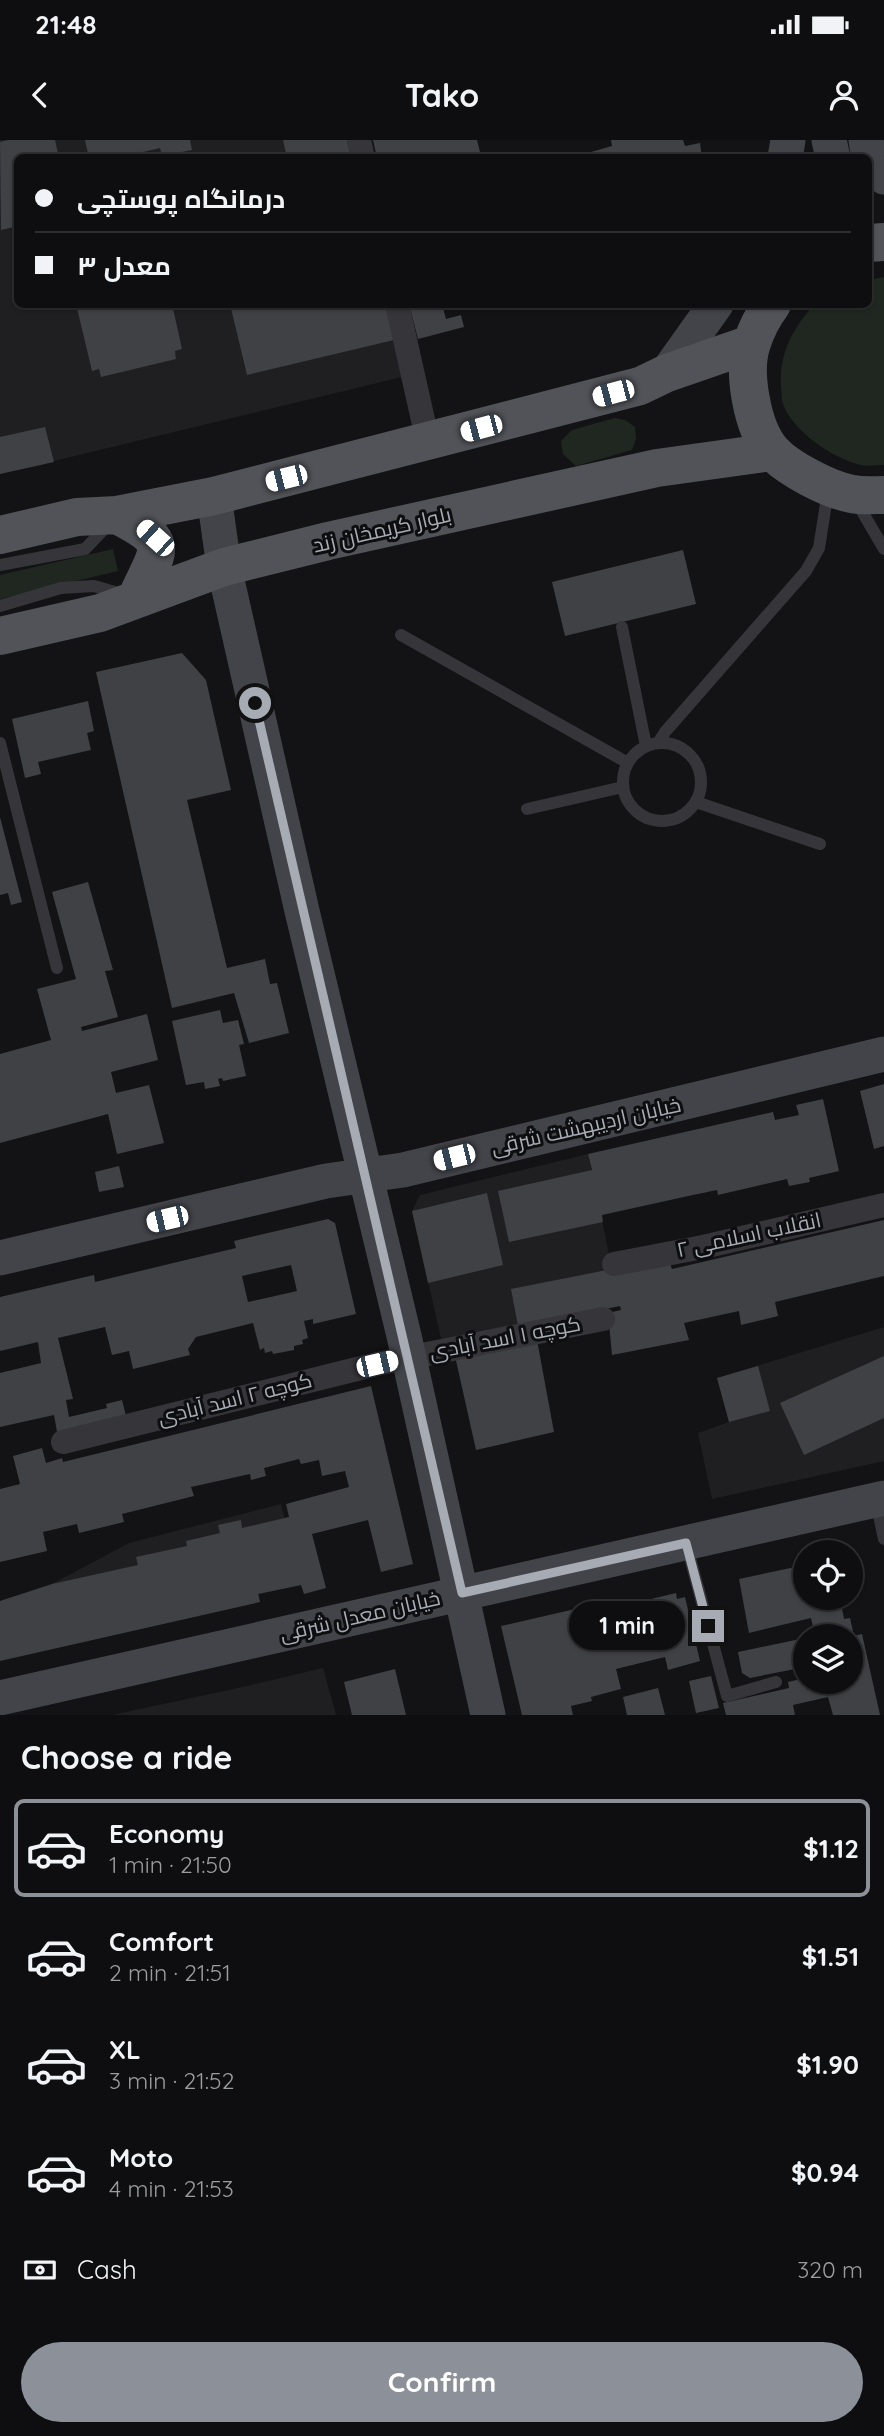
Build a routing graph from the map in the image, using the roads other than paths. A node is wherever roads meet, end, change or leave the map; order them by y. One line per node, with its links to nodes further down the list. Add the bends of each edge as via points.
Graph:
1 (872, 162): 2 (street)
2 (884, 177)
3 (398, 308): 8 (street)
4 (713, 308): 7 (street)
5 (770, 308): 6 (main road)
6 (751, 344): 7 (main road); 9 (main road, via 749,389)
7 (667, 373): 8 (main road, via 640,386)
8 (428, 442): 11 (main road)
9 (772, 452): 10 (main road, via 806,476); 16 (main road, بلوار کریمخان زند, via 657,468)
10 (855, 492): 14 (lane); 23 (lane, via 806,571)
11 (214, 496): 12 (main road); 16 (street)
12 (117, 515): 13 (main road, via 77,517); 15 (lane, via 85,550); 17 (main road, via 144,528 155,538 158,551)
13 (0, 535)
14 (884, 549)
15 (0, 565)
16 (224, 567): 17 (main road, بلوار کریمخان زند); 31 (street)
17 (136, 599): 18 (lane, via 94,586 61,588); 21 (main road, بلوار کریمخان زند, via 100,613)
18 (0, 606)
19 (622, 627): 23 (lane)
20 (401, 635): 24 (lane)
21 (0, 636)
22 (0, 743): 29 (lane)
23 (652, 745): 24 (lane); 26 (lane, via 670,743 691,755 701,778)
24 (628, 763): 25 (lane)
25 (623, 787): 26 (lane, via 633,809 654,821 678,818); 27 (lane)
26 (696, 802): 28 (lane)
27 (527, 809)
28 (820, 844)
29 (57, 968)
30 (884, 1054): 31 (street, خیابان اردیبهشت شرقی, via 403,1170)
31 (365, 1175): 33 (street, خیابان اردیبهشت شرقی); 36 (street)
32 (884, 1205): 34 (street, ۲ انقلاب اسلامی)
33 (0, 1258)
34 (614, 1264)
35 (603, 1320): 36 (street, کوچه ۱ اسد آبادی)
36 (408, 1357): 37 (street, کوچه ۲ اسد آبادی); 41 (street)
37 (63, 1442)
38 (880, 1499): 39 (lane); 40 (street, خیابان معدل شرقی)
39 (884, 1539)
40 (686, 1543): 41 (street, خیابان معدل شرقی); 42 (lane, via 727,1696)
41 (462, 1593): 43 (street, خیابان معدل شرقی); 44 (street)
42 (776, 1682)
43 (0, 1698)
44 (488, 1715)

